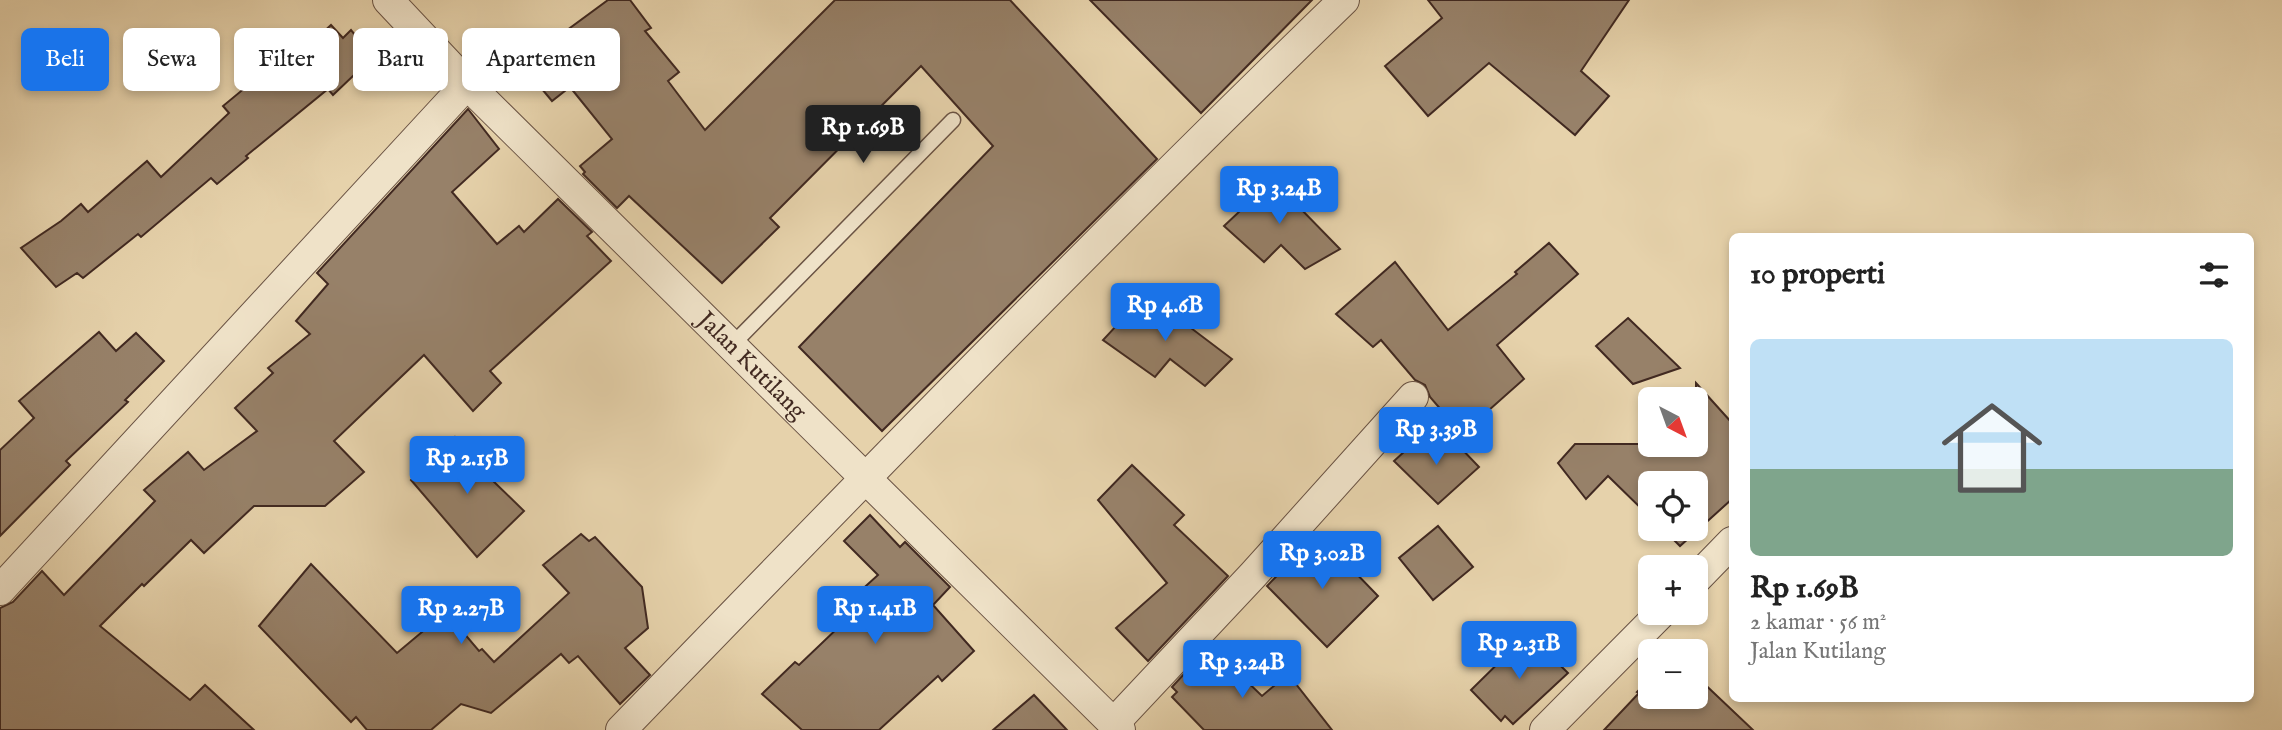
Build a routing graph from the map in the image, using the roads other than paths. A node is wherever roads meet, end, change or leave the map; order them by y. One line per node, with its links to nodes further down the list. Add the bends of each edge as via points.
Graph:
1 (388, 0): 3 (street, Jalan Kutilang)
2 (1344, 0): 9 (street)
3 (462, 79)
4 (462, 89): 12 (street)
5 (474, 91): 7 (street, Jalan Kutilang)
6 (953, 120): 7 (lane)
7 (732, 345): 9 (street, Jalan Kutilang)
8 (1413, 397): 14 (street)
9 (866, 477): 14 (street, Jalan Kutilang); 15 (street)
10 (1729, 545): 11 (street)
11 (1708, 567)
12 (0, 590)
13 (1649, 625): 16 (street)
14 (1117, 727)
15 (621, 730)
16 (1545, 730)

